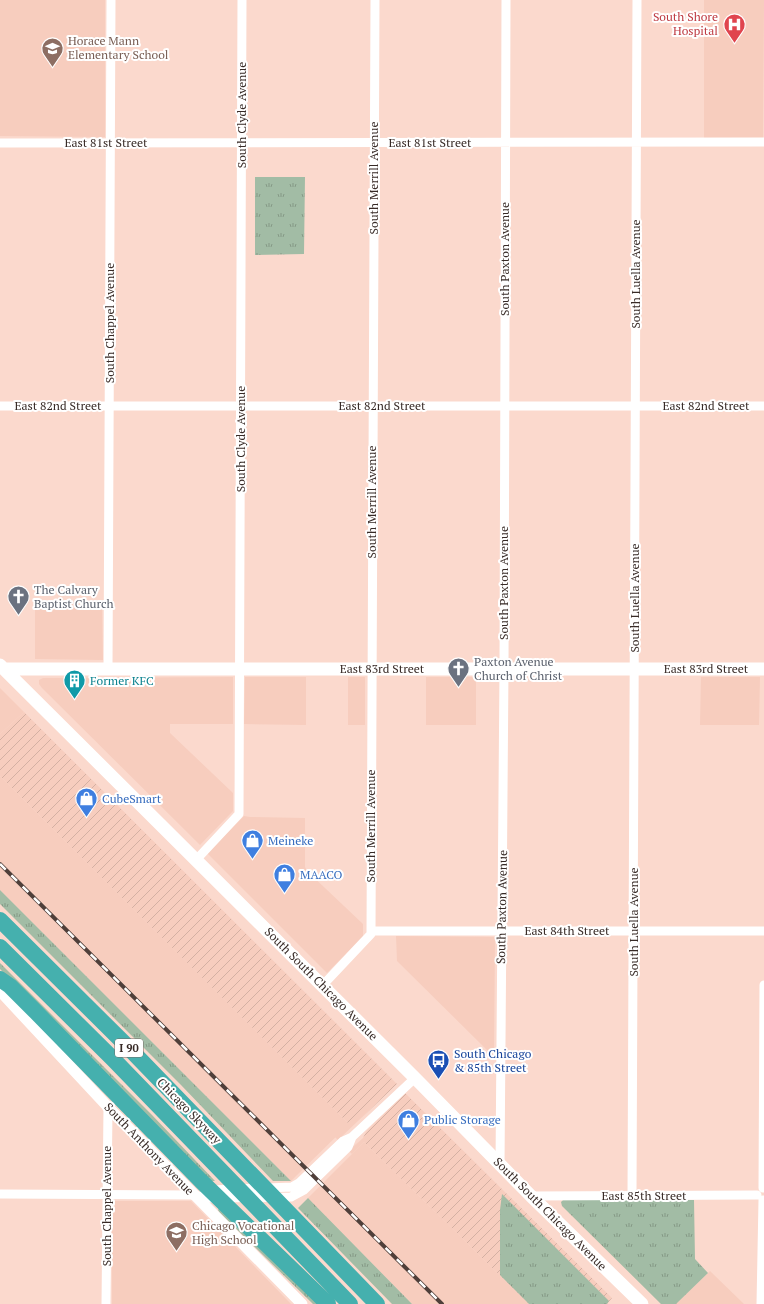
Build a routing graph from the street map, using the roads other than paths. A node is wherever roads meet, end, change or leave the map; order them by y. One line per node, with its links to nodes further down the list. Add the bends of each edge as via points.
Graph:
1 (111, 0): 9 (street, South Chappel Avenue)
2 (242, 0): 10 (street, South Clyde Avenue)
3 (375, 0): 11 (street, South Merrill Avenue)
4 (506, 0): 12 (street, South Paxton Avenue)
5 (638, 0): 6 (street, South Luella Avenue)
6 (637, 142): 7 (street, East 81st Street); 12 (street, East 81st Street); 18 (street, South Luella Avenue)
7 (764, 142)
8 (0, 143): 9 (street, East 81st Street)
9 (111, 143): 10 (street, East 81st Street); 14 (street, South Chappel Avenue)
10 (242, 143): 11 (street, East 81st Street); 15 (street, South Clyde Avenue)
11 (374, 143): 12 (street, East 81st Street); 16 (street, South Merrill Avenue)
12 (506, 143): 17 (street, South Paxton Avenue)
13 (0, 406): 14 (street, East 82nd Street)
14 (109, 406): 15 (street, East 82nd Street); 22 (street, South Chappel Avenue)
15 (241, 406): 16 (street, East 82nd Street); 23 (street, South Clyde Avenue)
16 (373, 406): 17 (street, East 82nd Street); 24 (street, South Merrill Avenue)
17 (505, 406): 18 (street, East 82nd Street); 25 (street, South Paxton Avenue)
18 (636, 406): 19 (street, East 82nd Street); 26 (street, South Luella Avenue)
19 (764, 406)
20 (1, 668): 22 (main road, East 83rd Street); 27 (main road, South South Chicago Avenue)
21 (764, 668): 26 (main road, East 83rd Street)
22 (108, 669): 23 (main road, East 83rd Street)
23 (240, 669): 24 (main road, East 83rd Street); 27 (street, South Clyde Avenue, via 239,814)
24 (372, 669): 25 (main road, East 83rd Street); 29 (street, South Merrill Avenue)
25 (504, 669): 26 (main road, East 83rd Street); 30 (street, South Paxton Avenue)
26 (635, 669): 31 (street, South Luella Avenue)
27 (196, 860): 36 (main road, South South Chicago Avenue)
28 (0, 920): 51 (highway, Chicago Skyway / I 90, via 124,1043)
29 (371, 931): 30 (street, East 84th Street); 36 (street)
30 (502, 931): 31 (street, East 84th Street); 40 (street, South Paxton Avenue)
31 (634, 931): 32 (street, East 84th Street); 46 (street, South Luella Avenue)
32 (764, 931)
33 (0, 947): 50 (highway, Chicago Skyway / I 90, via 113,1059)
34 (0, 979): 41 (highway, via 39,1015)
35 (764, 985): 43 (street)
36 (322, 986): 38 (main road, South South Chicago Avenue)
37 (0, 991): 39 (street, South Anthony Avenue)
38 (415, 1078): 40 (main road, South South Chicago Avenue); 41 (street, via 352,1137 343,1141 292,1187 199,1191)
39 (108, 1107): 41 (street, South Anthony Avenue); 44 (street, South Chappel Avenue)
40 (500, 1165): 45 (main road, South South Chicago Avenue)
41 (197, 1188): 44 (street); 48 (street, South Anthony Avenue); 49 (highway, via 229,1209)
42 (0, 1194): 44 (street)
43 (762, 1194): 46 (street, East 85th Street); 53 (street)
44 (107, 1195): 47 (street, South Chappel Avenue)
45 (531, 1196): 46 (street, East 85th Street); 52 (main road, South South Chicago Avenue)
46 (632, 1196)
47 (106, 1304)
48 (302, 1304)
49 (328, 1304)
50 (350, 1304)
51 (377, 1304)
52 (642, 1304)
53 (761, 1304)

